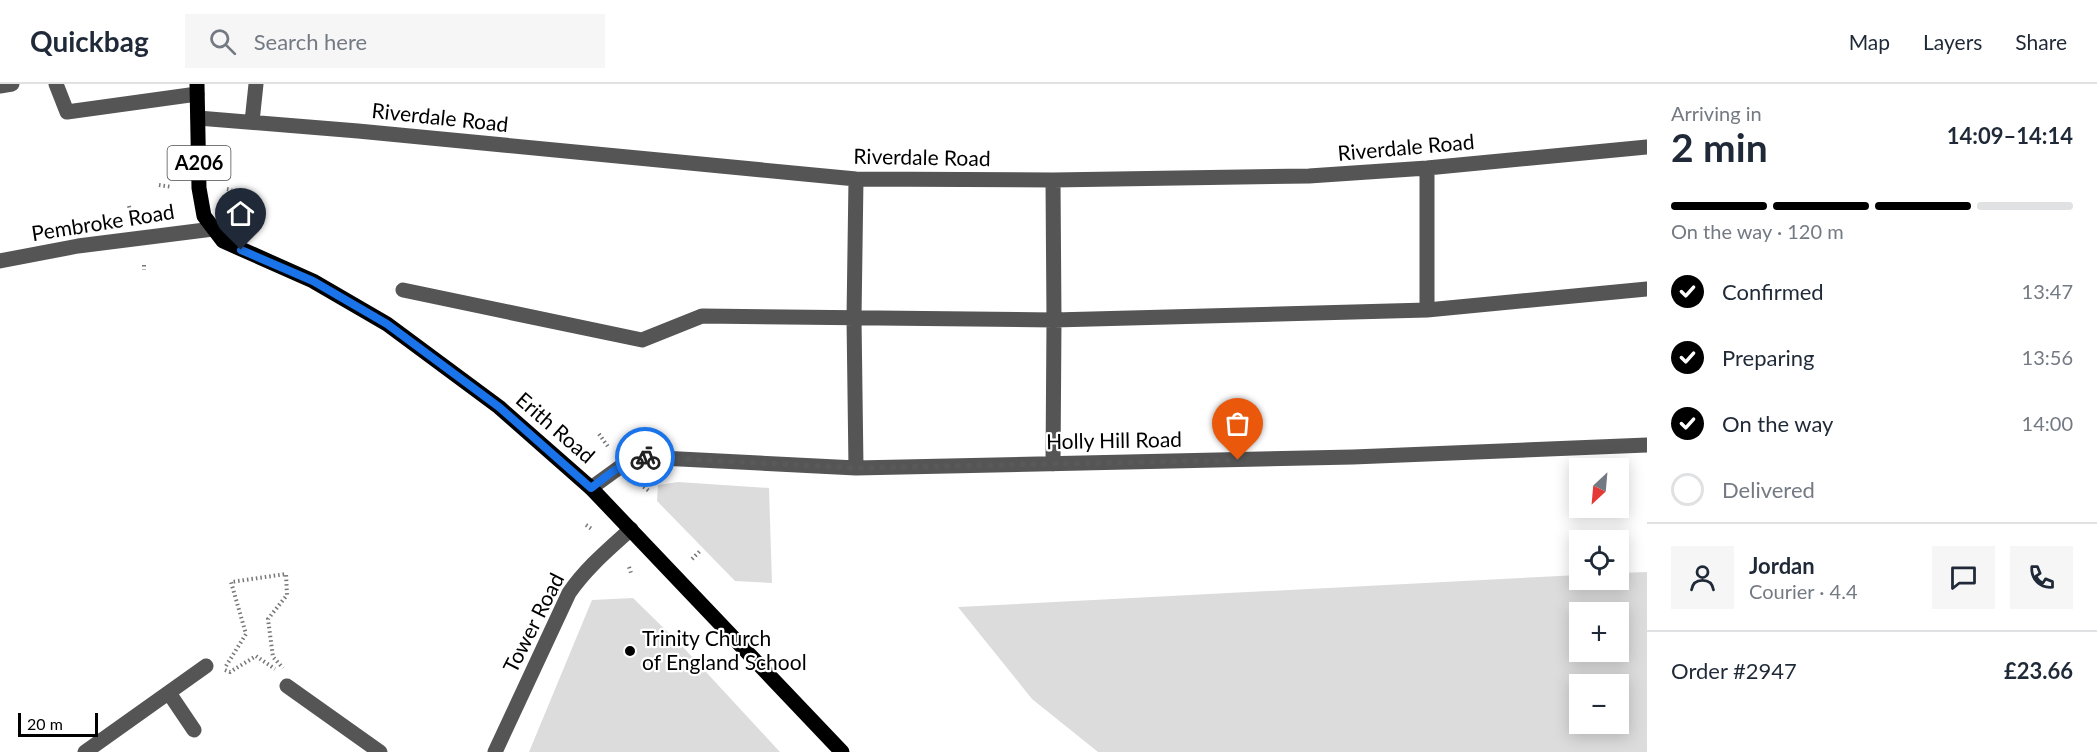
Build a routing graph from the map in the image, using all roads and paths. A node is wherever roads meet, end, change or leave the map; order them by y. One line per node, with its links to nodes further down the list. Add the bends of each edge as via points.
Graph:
1 (12, 84): 4 (street)
2 (56, 84): 5 (street, via 67,112)
3 (256, 84): 7 (street)
4 (0, 86)
5 (197, 89): 6 (main road, A206)
6 (198, 118): 7 (street, Riverdale Road); 16 (main road, A206, via 199,188 204,216)
7 (252, 122): 10 (street, Riverdale Road)
8 (1647, 147): 9 (street, Riverdale Road)
9 (1427, 168): 11 (street, Riverdale Road, via 1310,176); 20 (street)
10 (856, 179): 11 (street, Riverdale Road); 21 (street)
11 (1053, 180): 22 (street)
12 (159, 185): 13 (path)
13 (172, 187)
14 (129, 206): 15 (path)
15 (132, 219)
16 (213, 229): 17 (street, Pembroke Road, via 78,246); 29 (main road, Erith Road / A206, via 223,241 313,281 387,324 499,407)
17 (0, 261)
18 (1647, 289): 20 (street)
19 (403, 290): 21 (street, via 642,339 702,316)
20 (1427, 310): 22 (street)
21 (854, 318): 22 (street); 27 (street)
22 (1054, 320): 26 (street)
23 (599, 434): 25 (path)
24 (1647, 445): 26 (street, Holly Hill Road)
25 (609, 448)
26 (1053, 464): 27 (street, Holly Hill Road)
27 (856, 468): 29 (street, Holly Hill Road, via 641,457)
28 (640, 484): 30 (path)
29 (591, 488): 32 (main road, Erith Road / A206)
30 (649, 491)
31 (586, 525): 33 (path)
32 (631, 529): 45 (street, Tower Road, via 591,565 569,593); 46 (main road, Erith Road / A206)
33 (593, 531)
34 (700, 551): 35 (path)
35 (692, 559)
36 (629, 567): 37 (path)
37 (631, 573)
38 (206, 666): 39 (path); 41 (street)
39 (224, 670): 40 (path, via 230,672 256,656 280,673); 40 (path, via 246,634 231,582 286,574 288,595 268,620 273,657 290,676)
40 (287, 686): 44 (street)
41 (169, 693): 42 (street); 43 (street)
42 (194, 730)
43 (86, 752)
44 (380, 752)
45 (495, 752)
46 (842, 752)

